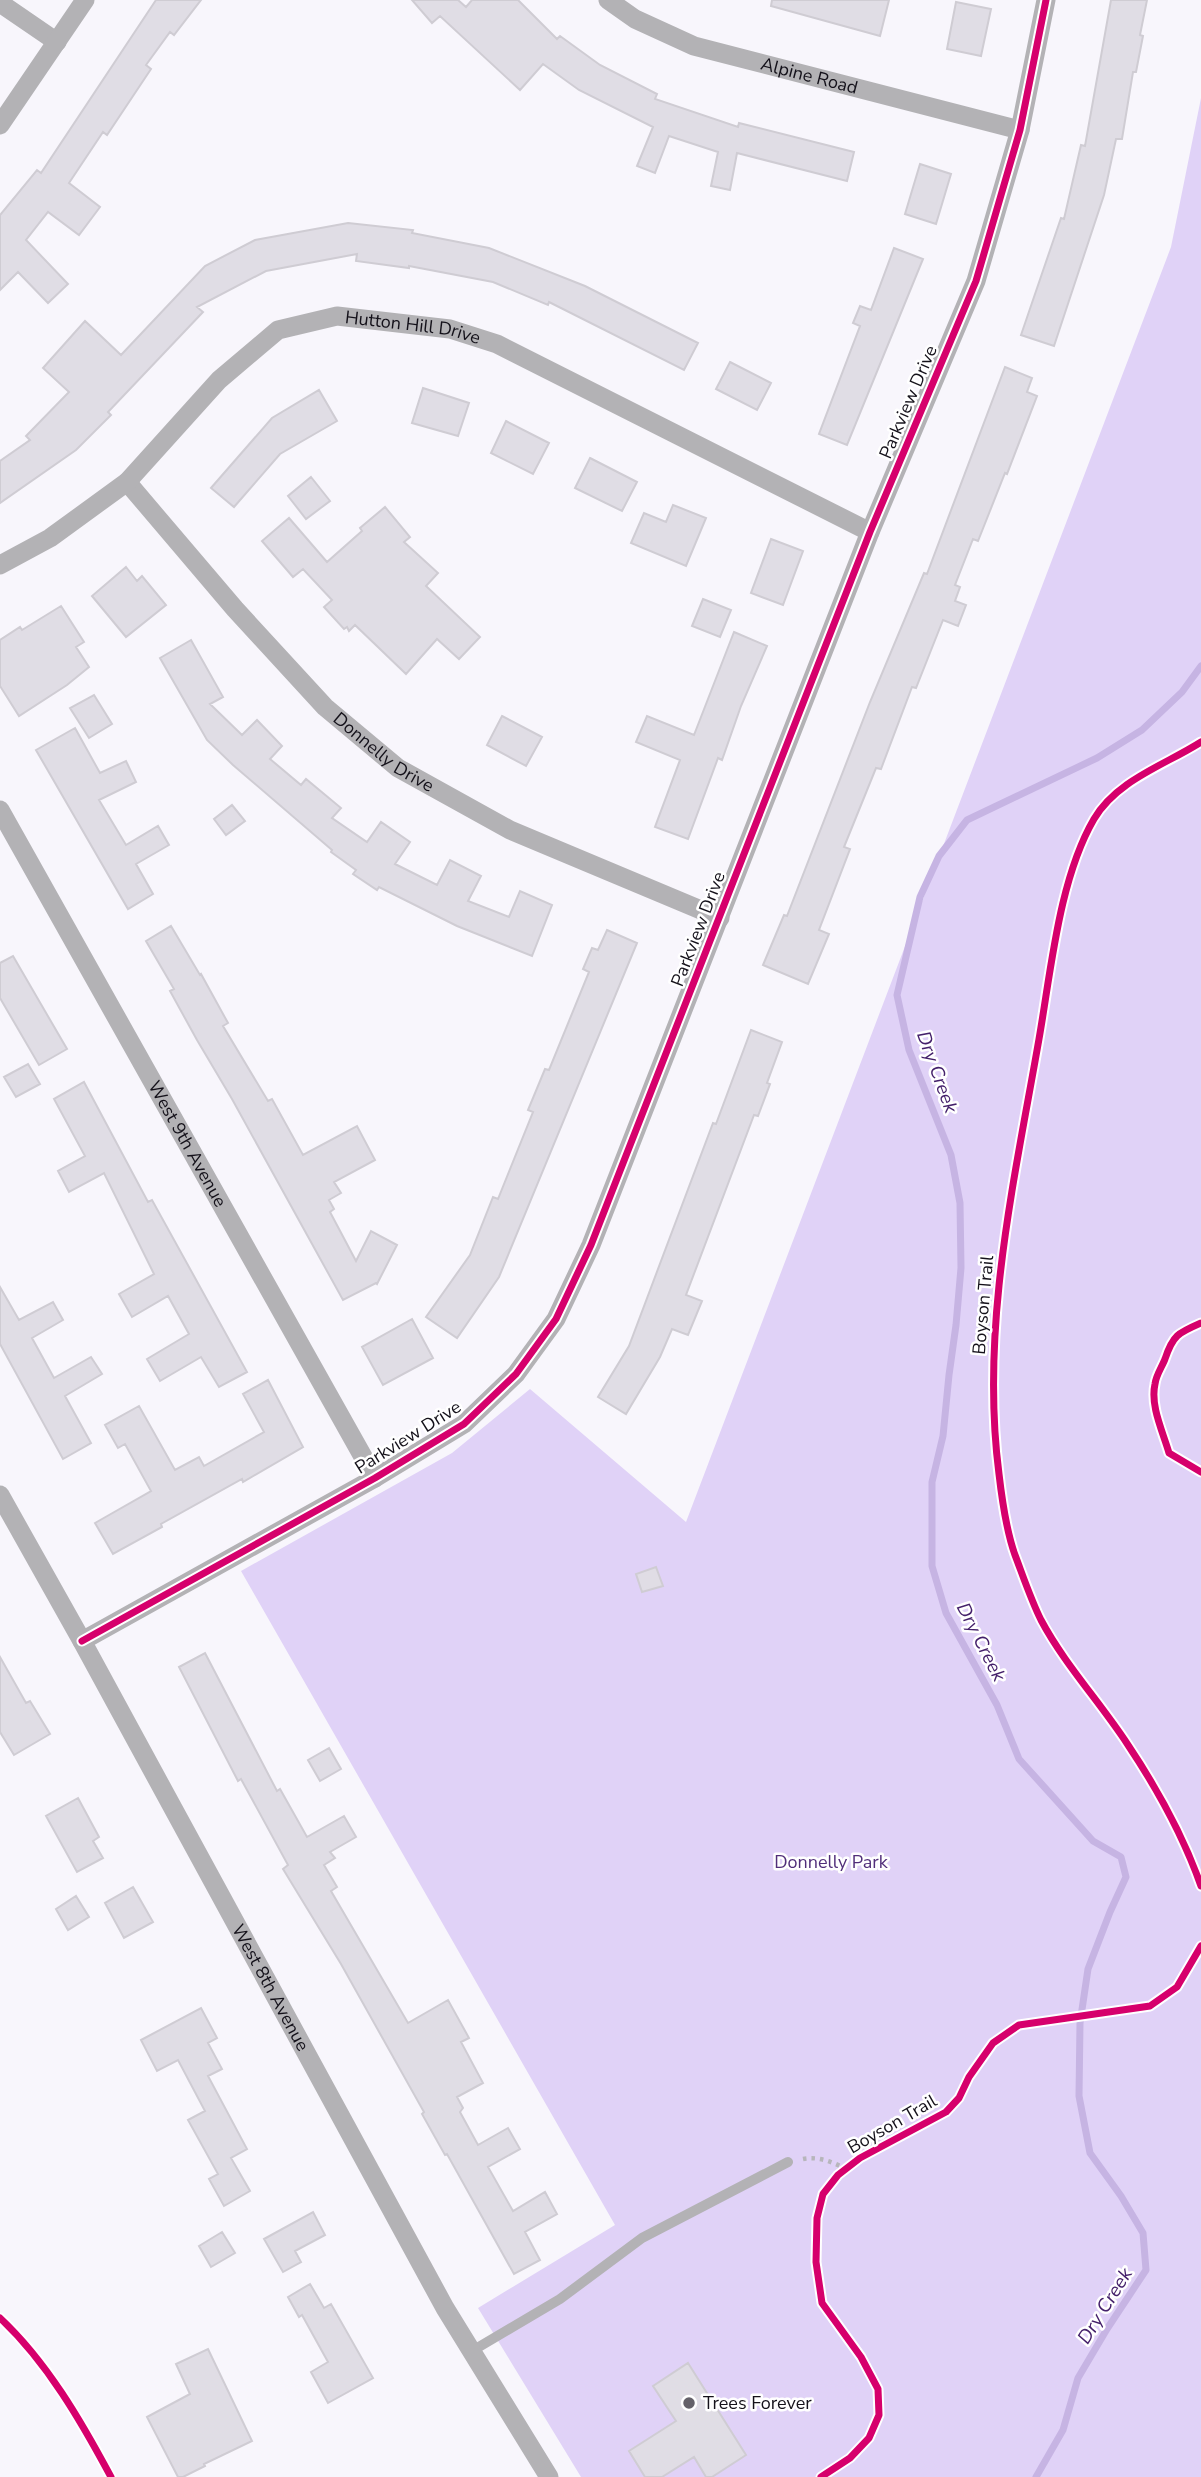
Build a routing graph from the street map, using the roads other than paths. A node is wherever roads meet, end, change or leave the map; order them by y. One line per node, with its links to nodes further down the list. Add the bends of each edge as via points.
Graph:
1 (85, 0): 5 (street)
2 (608, 0): 7 (street, Alpine Road, via 635,19 694,46)
3 (1046, 0): 7 (street, Parkview Drive)
4 (0, 3): 5 (street)
5 (57, 42): 6 (street)
6 (0, 125)
7 (1020, 130): 9 (street, Parkview Drive, via 976,281)
8 (127, 482): 9 (street, Hutton Hill Drive, via 219,380 278,330 337,316 450,329 497,344); 10 (street, Hutton Hill Drive, via 50,538); 12 (street, Donnelly Drive, via 234,610 325,707 398,768 510,830)
9 (870, 532): 12 (street, Parkview Drive)
10 (0, 565)
11 (0, 810): 13 (street, West 9th Avenue)
12 (720, 918): 13 (street, Parkview Drive, via 591,1245 556,1319 516,1374 464,1424)
13 (374, 1478): 15 (street, Parkview Drive)
14 (0, 1494): 15 (street, West 8th Avenue)
15 (82, 1641): 17 (street, West 8th Avenue)
16 (788, 2162): 17 (lane, via 642,2238 560,2299)
17 (471, 2351): 18 (street, West 8th Avenue)
18 (549, 2477)

